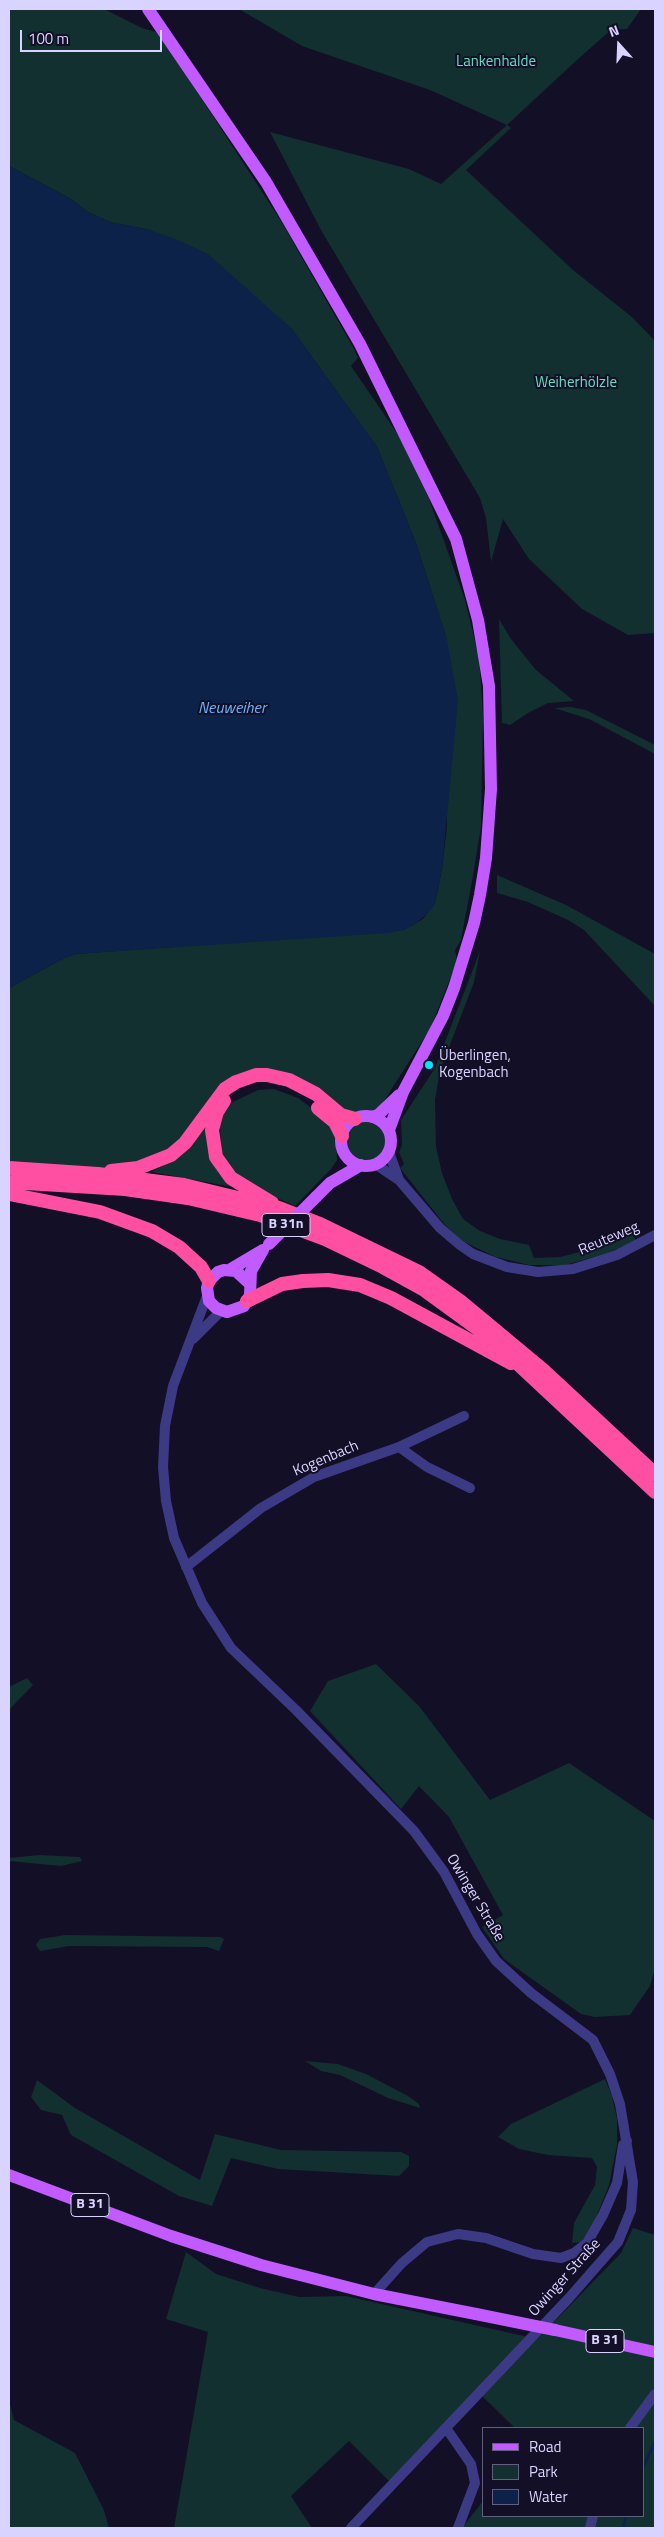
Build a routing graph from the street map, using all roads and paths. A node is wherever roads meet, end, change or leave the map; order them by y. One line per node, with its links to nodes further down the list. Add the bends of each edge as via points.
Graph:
1 (148, 9): 2 (main road, via 266,182 360,344 456,539 478,620 489,686 491,729 491,789 483,877 474,923 454,988 443,1016)
2 (402, 1092): 3 (main road); 5 (main road)
3 (372, 1117): 4 (main road); 5 (main road)
4 (355, 1119): 6 (main road); 12 (highway, via 342,1115 316,1094 289,1080 256,1075 225,1089 185,1143 171,1155 138,1168)
5 (389, 1130): 7 (main road)
6 (342, 1136): 8 (main road, via 342,1147); 17 (highway, via 335,1122 284,1086 254,1083 228,1097 217,1112 212,1130 216,1157 231,1178)
7 (389, 1152): 9 (main road); 13 (street, Reuteweg)
8 (347, 1157): 10 (main road); 15 (main road)
9 (375, 1164): 10 (main road); 13 (street, Reuteweg)
10 (361, 1165): 15 (main road)
11 (9, 1168): 12 (highway, B 31n)
12 (98, 1174): 17 (highway, B 31n, via 184,1185)
13 (399, 1180): 18 (street, Reuteweg, via 440,1228 460,1245 507,1268 538,1272 573,1269 617,1255)
14 (9, 1182): 27 (highway, B 31n, via 125,1189 188,1198 260,1215 325,1240 423,1289 489,1337)
15 (330, 1184): 19 (main road, bridge)
16 (9, 1194): 21 (highway, via 100,1212 152,1231 179,1247 201,1267)
17 (279, 1208): 30 (highway, B 31n, via 419,1272 460,1301 543,1370)
18 (655, 1235)
19 (266, 1247): 20 (main road); 22 (main road, via 251,1271)
20 (230, 1269): 21 (main road, via 218,1272); 22 (main road, via 242,1274)
21 (209, 1281): 23 (main road)
22 (249, 1283): 24 (main road)
23 (208, 1296): 25 (main road, via 212,1305); 26 (street, Owinger Straße)
24 (248, 1301): 25 (main road, via 239,1310); 27 (highway, via 282,1284 303,1281 328,1280 360,1286 391,1298)
25 (221, 1311): 26 (street, Owinger Straße)
26 (190, 1341): 33 (street, Owinger Straße, via 168,1408 163,1467 174,1538)
27 (526, 1370): 32 (highway, B 31n)
28 (464, 1416): 29 (street, Kogenbach)
29 (399, 1447): 31 (street, via 427,1467); 33 (street, Kogenbach, via 314,1477 261,1508)
30 (655, 1474)
31 (470, 1488)
32 (655, 1492)
33 (186, 1567): 34 (street, Owinger Straße, via 202,1603 231,1648 414,1831 444,1872 477,1934 496,1961 593,2040 610,2074)
34 (627, 2140): 36 (street, via 617,2183 587,2243 574,2253 561,2258 533,2254 486,2238 458,2234 427,2242 402,2263); 40 (street, Owinger Straße, via 633,2182 631,2210 618,2242)
35 (9, 2175): 36 (main road, B 31, via 171,2236 261,2265)
36 (374, 2294): 37 (main road, B 31, bridge)
37 (655, 2352)
38 (655, 2394): 39 (street)
39 (631, 2427)
40 (446, 2428): 41 (street, Owinger Straße); 42 (street, via 472,2464 476,2483)
41 (351, 2528)
42 (458, 2528)

